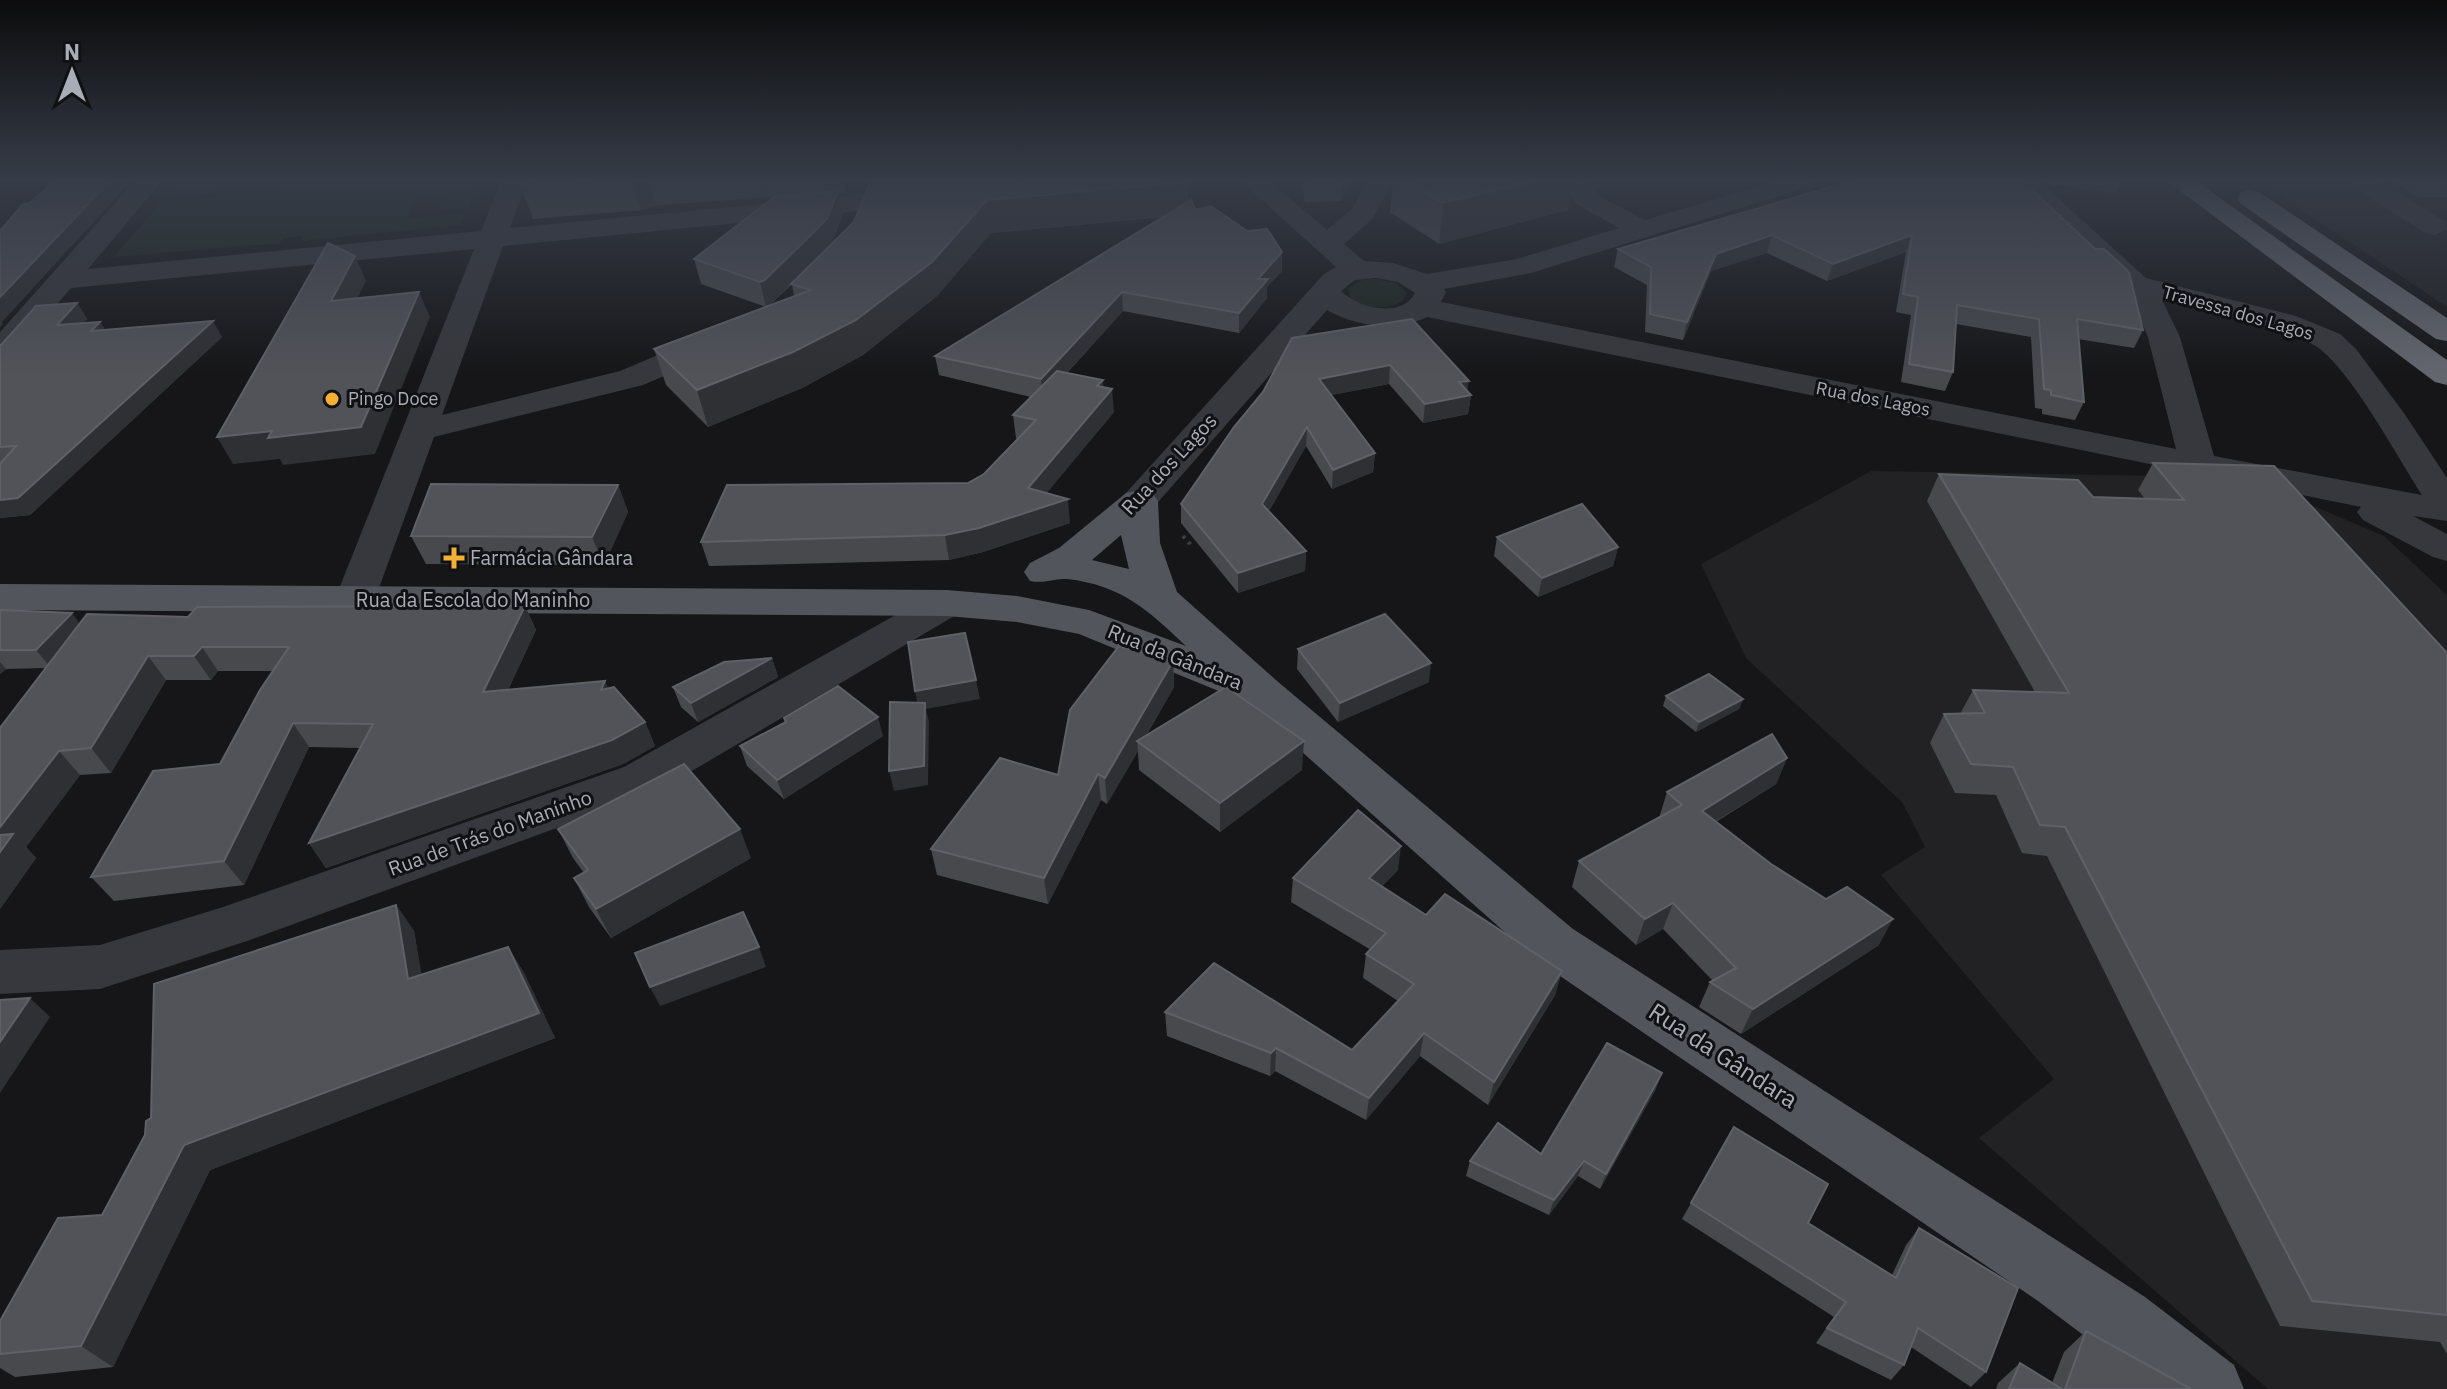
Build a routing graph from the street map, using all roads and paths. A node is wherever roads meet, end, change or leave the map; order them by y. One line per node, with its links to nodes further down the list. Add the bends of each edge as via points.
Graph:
1 (92, 246): 10 (street)
2 (414, 246): 10 (street)
3 (491, 246): 20 (street)
4 (1330, 246): 9 (street)
5 (1588, 246): 13 (street)
6 (2094, 246): 11 (street)
7 (2255, 246): 19 (highway)
8 (2320, 246): 16 (highway)
9 (1358, 271): 12 (street, via 1339,276); 13 (street, Rua dos Lagos, via 1394,271)
10 (62, 280): 18 (street)
11 (2135, 284): 21 (street, via 2164,337); 24 (street, Travessa dos Lagos, via 2285,323 2329,341 2392,420)
12 (1326, 292): 14 (street, via 1331,302); 17 (street)
13 (1424, 295): 14 (street, via 1403,315); 21 (street, Rua dos Lagos)
14 (1362, 315): 17 (street)
15 (742, 331): 20 (street, via 631,378)
16 (2447, 332)
17 (1287, 337): 23 (street, Rua dos Lagos)
18 (0, 351)
19 (2446, 387)
20 (418, 431): 31 (street)
21 (2198, 463): 22 (street, Rua dos Lagos)
22 (2323, 488): 24 (street, Rua dos Lagos); 27 (street, Rua dos Lagos)
23 (1139, 501): 28 (main road, Rua dos Lagos); 30 (main road, Rua da Gândara, via 1141,543)
24 (2447, 508)
25 (1183, 536): 26 (path)
26 (1191, 545)
27 (2447, 549)
28 (1057, 565): 30 (main road, Rua da Gândara, via 1118,578); 32 (main road, Rua dos Lagos); 33 (main road, Rua da Gândara, via 1061,593)
29 (0, 597): 31 (main road, Rua da Escola do Maninho)
30 (1158, 597): 34 (main road, Rua da Gândara)
31 (355, 599): 32 (main road, Rua da Escola do Maninho)
32 (947, 603): 33 (main road, Rua da Gândara); 35 (street, Rua de Trás do Manínho, via 641,779 100,967)
33 (1089, 623): 34 (main road, Rua da Gândara)
34 (1261, 692): 36 (main road, Rua da Gândara, via 1554,944 2061,1278)
35 (0, 972)
36 (2210, 1389)

